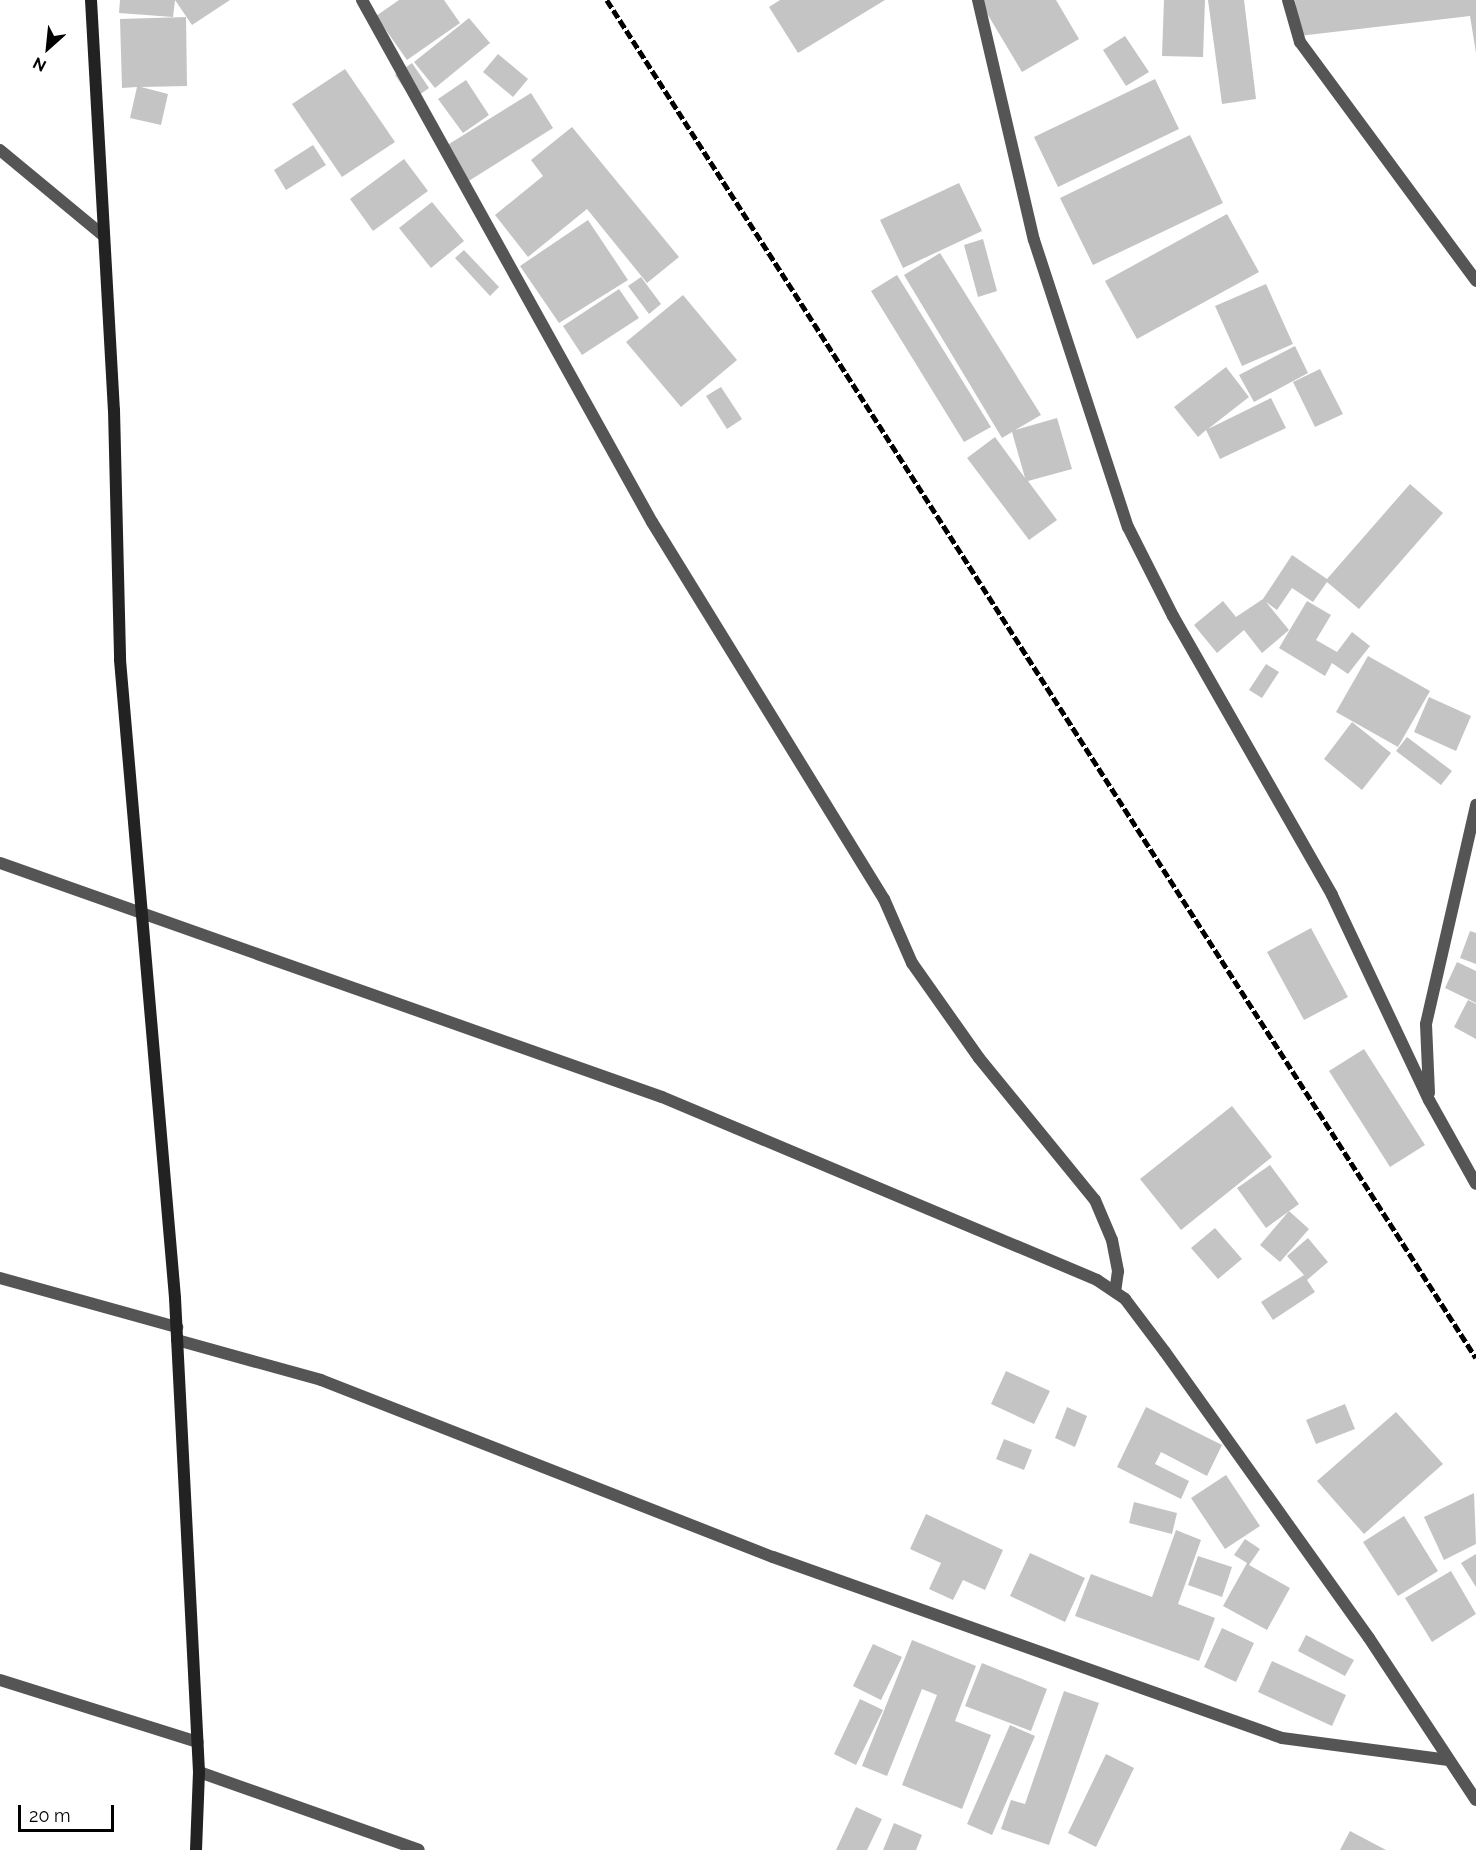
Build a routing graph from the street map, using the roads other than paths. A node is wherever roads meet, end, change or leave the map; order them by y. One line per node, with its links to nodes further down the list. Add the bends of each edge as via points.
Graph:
1 (91, 0): 6 (street)
2 (362, 0): 14 (street, via 652,522 884,899 912,963 979,1058 1095,1200 1114,1251)
3 (978, 0): 11 (street, via 1034,240 1128,527 1173,616 1332,895)
4 (1288, 0): 7 (street, via 1300,42)
5 (0, 150): 6 (street)
6 (104, 236): 10 (street, via 120,660)
7 (1476, 282)
8 (1476, 805): 11 (street, via 1426,1024)
9 (0, 863): 10 (street)
10 (143, 912): 14 (street, via 662,1096); 15 (street)
11 (1429, 1100): 12 (street)
12 (1476, 1184)
13 (0, 1278): 15 (street)
14 (1115, 1293): 19 (street, via 1166,1352)
15 (177, 1327): 16 (street)
16 (177, 1340): 18 (street); 19 (street, via 321,1380 773,1557 1282,1738)
17 (0, 1680): 18 (street)
18 (198, 1742): 20 (street)
19 (1449, 1760): 21 (street)
20 (199, 1772): 22 (street); 23 (street)
21 (1476, 1800)
22 (196, 1850)
23 (419, 1850)

